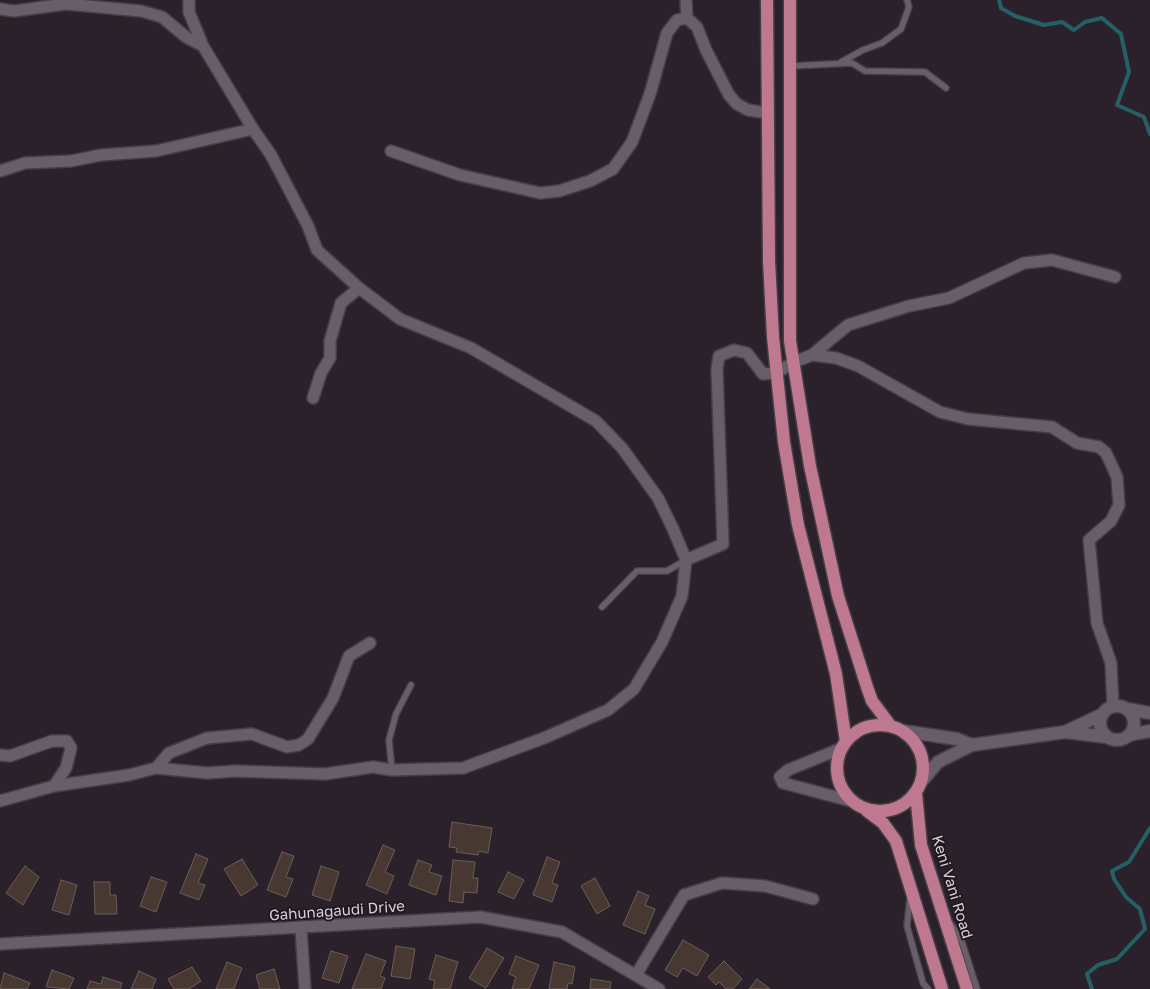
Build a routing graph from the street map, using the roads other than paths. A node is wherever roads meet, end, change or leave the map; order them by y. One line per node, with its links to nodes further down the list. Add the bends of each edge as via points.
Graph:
1 (189, 0): 8 (street, via 189,12)
2 (686, 0): 7 (street)
3 (767, 0): 12 (main road)
4 (790, 0): 10 (main road)
5 (907, 0): 9 (lane, via 909,7 901,29 882,43)
6 (0, 9): 8 (street, via 14,11 66,4 141,11 162,17)
7 (687, 18): 12 (street, via 697,28 729,95 748,110); 14 (street, via 677,20 667,33 632,142 613,169 590,181 540,193 460,175)
8 (203, 46): 13 (street)
9 (839, 64): 10 (lane); 11 (lane, via 852,63 865,71 925,72)
10 (790, 66): 19 (main road, via 790,341)
11 (946, 88)
12 (768, 113): 20 (main road, via 769,261)
13 (253, 129): 15 (street, via 156,152 101,154 71,161 25,163); 17 (street, via 271,155 317,250)
14 (391, 151)
15 (0, 171)
16 (1115, 277): 18 (street, via 1052,260 1024,263 949,298 909,306 848,325)
17 (359, 288): 21 (street, via 341,303 330,341 330,358); 22 (street, via 400,319 470,348 596,421 622,448 658,498)
18 (812, 355): 19 (street); 26 (street, via 836,358 858,366 940,412 968,419 1052,427 1077,443 1099,446 1106,454 1117,477 1119,505 1111,521 1089,540 1097,624 1110,663)
19 (794, 362): 20 (street); 30 (main road, via 810,466 838,596 872,701)
20 (776, 373): 22 (street, via 763,374 747,353 734,350 719,356 723,544); 36 (main road, via 798,525 836,674)
21 (313, 398)
22 (686, 560): 23 (lane, via 667,571 637,571); 40 (street, via 682,596 662,642 634,689 608,710 463,768)
23 (602, 607)
24 (370, 643): 39 (street, via 349,656 333,698 308,739 300,745 287,747 252,734 207,738 169,753)
25 (411, 685): 40 (lane, via 396,714 389,740)
26 (1113, 706): 27 (main road); 29 (main road)
27 (1128, 709): 28 (main road); 34 (main road, via 1134,719)
28 (1150, 712)
29 (1101, 715): 33 (main road); 35 (main road, via 1100,726)
30 (890, 725): 31 (main road); 36 (main road, via 865,727 854,733)
31 (903, 731): 37 (main road, via 957,739); 41 (main road, via 921,752)
32 (1150, 731): 34 (main road)
33 (1065, 732): 35 (main road); 37 (main road)
34 (1129, 735): 35 (main road, via 1118,740)
35 (1106, 737)
36 (844, 745): 45 (main road, via 838,759 839,782); 45 (street, via 788,770 780,777 783,783)
37 (972, 745): 41 (main road, via 943,759)
38 (0, 754): 42 (street, via 10,756 52,741 67,741 71,748 66,768)
39 (156, 768): 40 (street, via 207,773 326,774 373,767); 42 (street)
40 (392, 770)
41 (922, 781): 43 (main road)
42 (54, 786): 44 (street)
43 (916, 793): 46 (main road, via 906,804 893,810 878,812); 49 (main road, Keni Vani Road, via 921,845)
44 (0, 801)
45 (851, 801): 46 (main road)
46 (864, 809): 47 (main road, via 890,831 896,841)
47 (911, 890): 55 (lane, via 907,926 923,983); 56 (main road)
48 (813, 899): 52 (street, via 766,886 722,883 684,895)
49 (940, 907): 57 (main road, Keni Vani Road); 58 (lane, via 962,942)
50 (301, 929): 51 (street, Gahunagaudi Drive); 52 (street, Gahunagaudi Drive, via 480,917 562,932); 53 (street)
51 (0, 944)
52 (636, 975): 54 (street, Gahunagaudi Drive)
53 (305, 989)
54 (659, 989)
55 (928, 989)
56 (942, 989)
57 (967, 989)
58 (977, 989)

